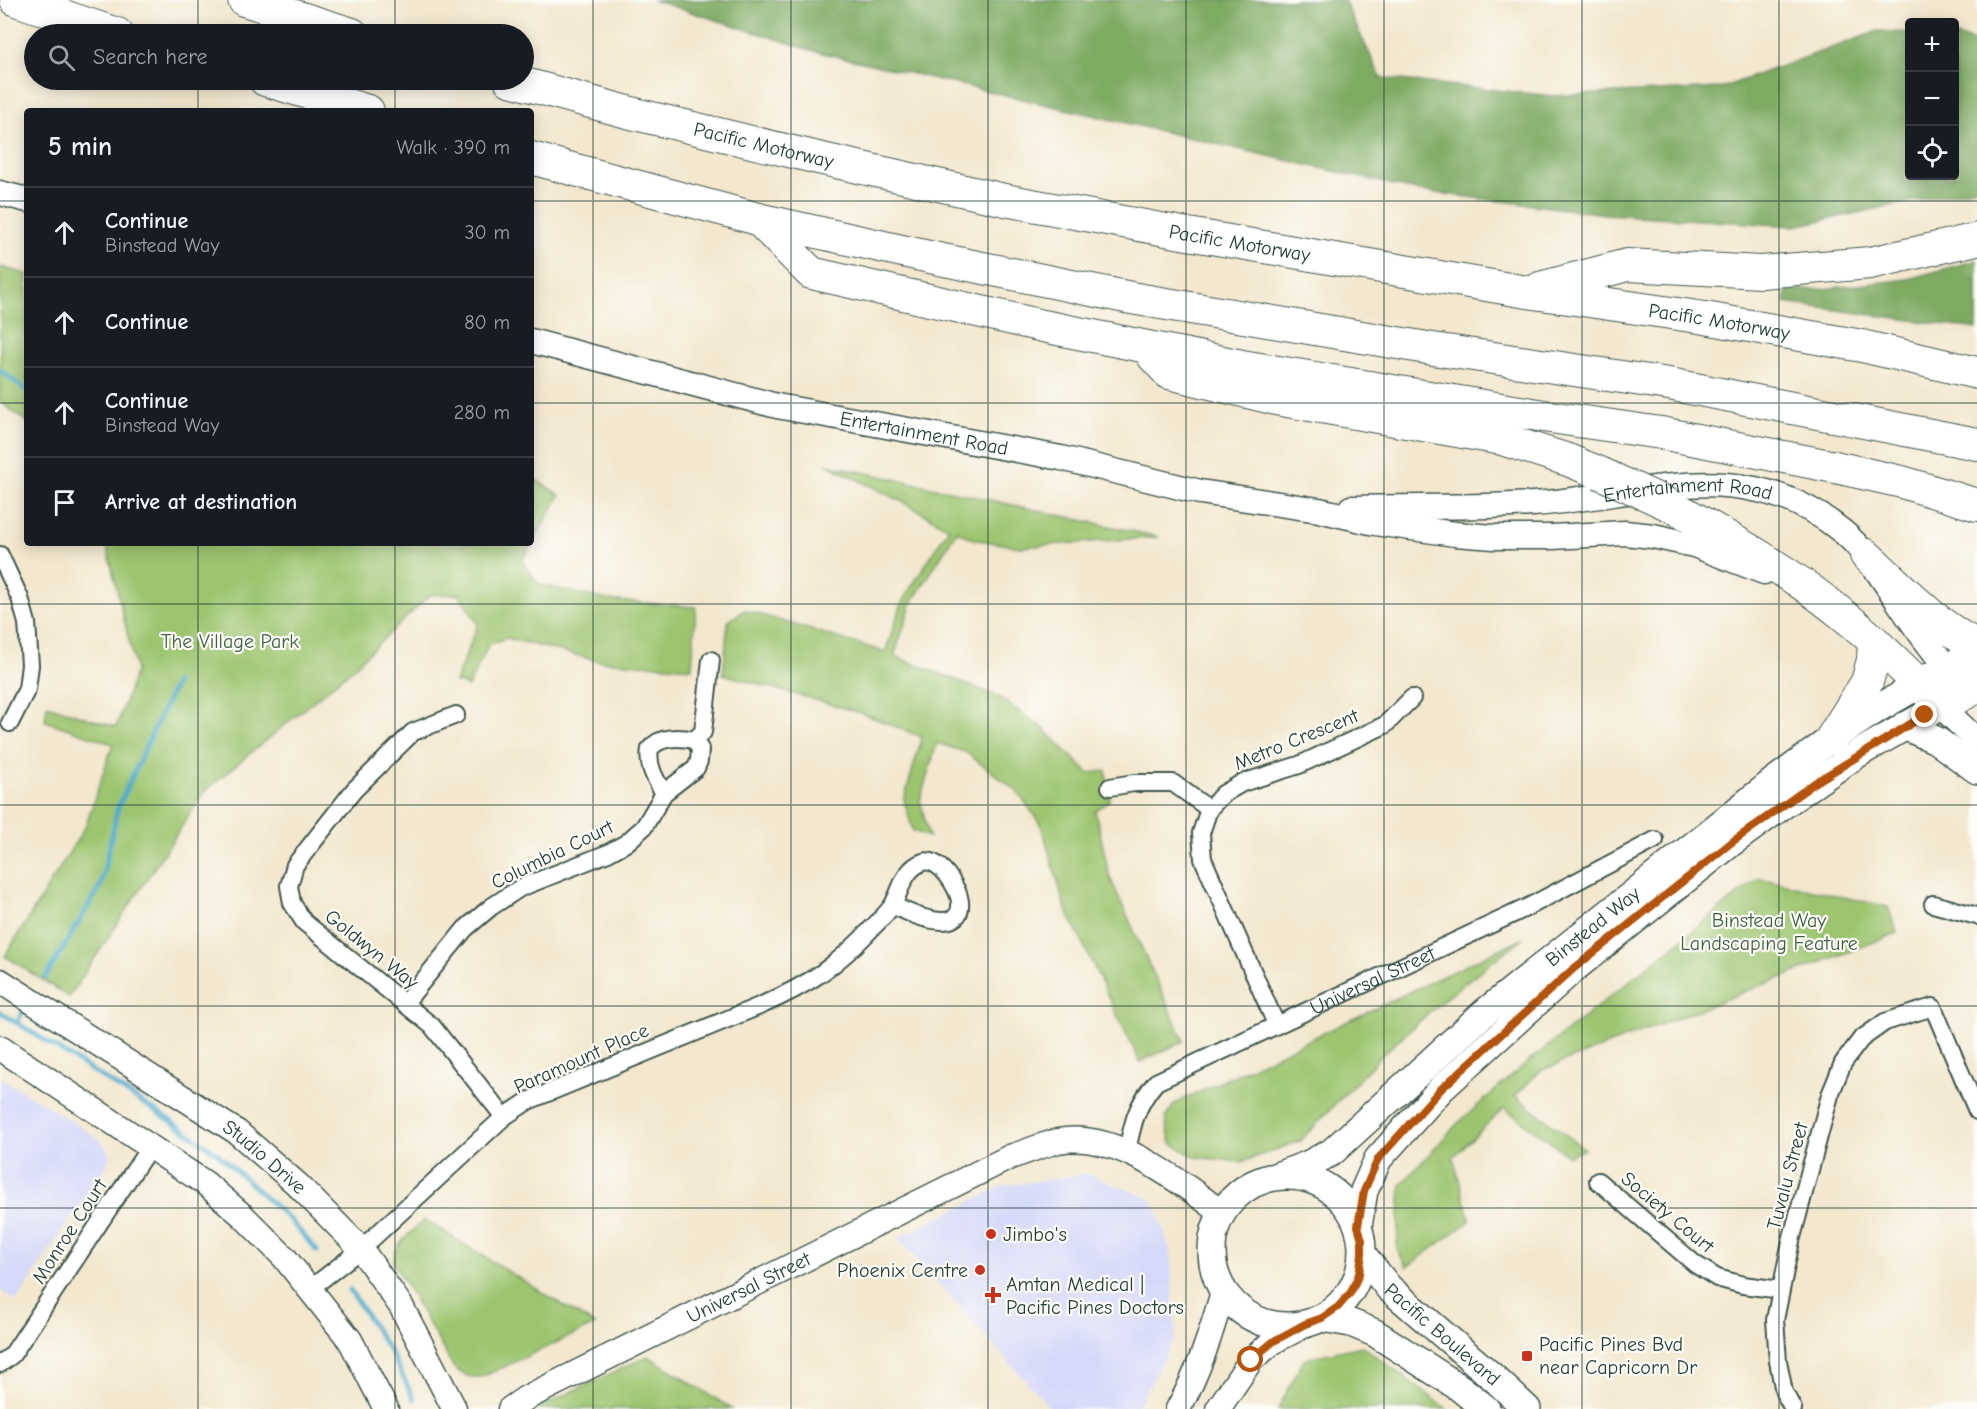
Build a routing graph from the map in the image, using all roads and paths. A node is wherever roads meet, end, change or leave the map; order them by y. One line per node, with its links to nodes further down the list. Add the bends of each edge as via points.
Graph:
1 (16, 0): 3 (highway)
2 (244, 0): 4 (highway)
3 (87, 24)
4 (320, 24)
5 (534, 87): 13 (highway, Pacific Motorway, via 631,113 1005,200)
6 (298, 90): 7 (highway)
7 (358, 108)
8 (534, 159): 11 (highway)
9 (0, 193): 10 (street)
10 (24, 199)
11 (758, 219): 15 (highway, via 811,273); 17 (highway, via 1131,298 1669,384)
12 (1977, 239): 13 (highway, via 1870,263 1761,272 1627,265)
13 (1527, 292): 16 (highway, Pacific Motorway, via 1862,346)
14 (534, 342): 19 (street, Entertainment Road, via 777,406 1061,458 1200,492)
15 (1144, 346): 18 (highway, via 1242,366 1662,433 1902,482); 22 (highway, bridge, via 1169,373 1276,399 1502,439 1568,460 1674,507 1746,547)
16 (1977, 373)
17 (1977, 444)
18 (1977, 505)
19 (1319, 510): 21 (street, Entertainment Road, via 1522,504 1677,484 1734,484 1782,497 1817,514); 22 (street, Entertainment Road, via 1375,523 1455,534 1552,537 1625,533 1668,538 1756,568)
20 (0, 555): 30 (street, via 27,623 30,665 27,689)
21 (1866, 555): 24 (highway, via 1940,621); 27 (street, Entertainment Road)
22 (1839, 611): 23 (highway, Entertainment Road)
23 (1874, 641): 27 (highway, Entertainment Road); 32 (highway, via 1867,682)
24 (1977, 645)
25 (1977, 654): 27 (highway)
26 (711, 660): 33 (street, Columbia Court, via 703,732)
27 (1955, 690): 31 (main road, Binstead Way); 32 (main road, Binstead Way, via 1882,706); 34 (street)
28 (1412, 698): 38 (street, Metro Crescent, via 1385,725 1299,765 1242,783)
29 (456, 716): 44 (street, Goldwyn Way, via 413,732 354,790 295,865 290,886 292,903 304,922)
30 (10, 723)
31 (1904, 726): 35 (main road, via 1936,741); 54 (main road, Binstead Way, via 1833,770 1732,842 1572,970 1441,1089 1378,1159 1364,1191)
32 (1831, 739): 51 (main road, Binstead Way, via 1484,1013 1332,1152)
33 (694, 740): 37 (street, Columbia Court, via 700,749 696,768); 37 (street, via 665,740 650,749 651,769)
34 (1977, 741)
35 (1977, 770)
36 (1110, 787): 38 (street, via 1173,783)
37 (664, 793): 44 (street, Columbia Court, via 644,827 627,843 520,888 465,929)
38 (1209, 809): 45 (street, via 1201,833 1203,859)
39 (1655, 840): 45 (street, Universal Street, via 1530,906)
40 (1933, 904): 42 (street)
41 (893, 905): 48 (street, Paramount Place, via 847,955 794,991 528,1101)
42 (1977, 916)
43 (0, 981): 55 (street, Studio Drive, via 237,1132 298,1185)
44 (405, 1003): 48 (street, Goldwyn Way, via 432,1026)
45 (1276, 1024): 50 (street, Universal Street, via 1156,1082 1142,1099)
46 (0, 1048): 49 (street)
47 (1977, 1111): 58 (street, Tuvalu Street, via 1933,1006 1885,1022 1861,1039 1843,1063 1830,1095)
48 (504, 1117): 55 (street, Paramount Place)
49 (149, 1148): 57 (street, via 204,1183 235,1210 284,1257); 61 (street, Monroe Court, via 12,1355)
50 (1127, 1151): 53 (street, Universal Street, via 1179,1181); 64 (street, Universal Street, via 1086,1141 1059,1141 1010,1157)
51 (1277, 1176): 53 (main road, via 1245,1188); 54 (main road, via 1303,1177 1326,1186 1346,1203)
52 (1598, 1181): 58 (street, Society Court, via 1695,1264 1717,1278)
53 (1221, 1213): 59 (main road, via 1211,1253 1214,1273)
54 (1358, 1226): 56 (main road)
55 (361, 1249): 57 (street, Paramount Place); 63 (street, Studio Drive, via 401,1306)
56 (1362, 1254): 60 (main road, via 1351,1292 1338,1307); 68 (main road, Pacific Boulevard, via 1389,1288)
57 (310, 1289): 62 (street, via 350,1340)
58 (1781, 1290): 69 (street, Tuvalu Street, via 1775,1320 1778,1361 1784,1392)
59 (1223, 1292): 60 (main road, via 1238,1309 1258,1321 1281,1327); 65 (street, via 1207,1346)
60 (1313, 1321): 66 (street, via 1274,1341 1251,1360); 67 (main road, Pacific Boulevard, via 1351,1323 1375,1333)
61 (0, 1364)
62 (386, 1409)
63 (452, 1409)
64 (510, 1409)
65 (1178, 1409)
66 (1218, 1409)
67 (1486, 1409)
68 (1527, 1409)
69 (1793, 1409)

